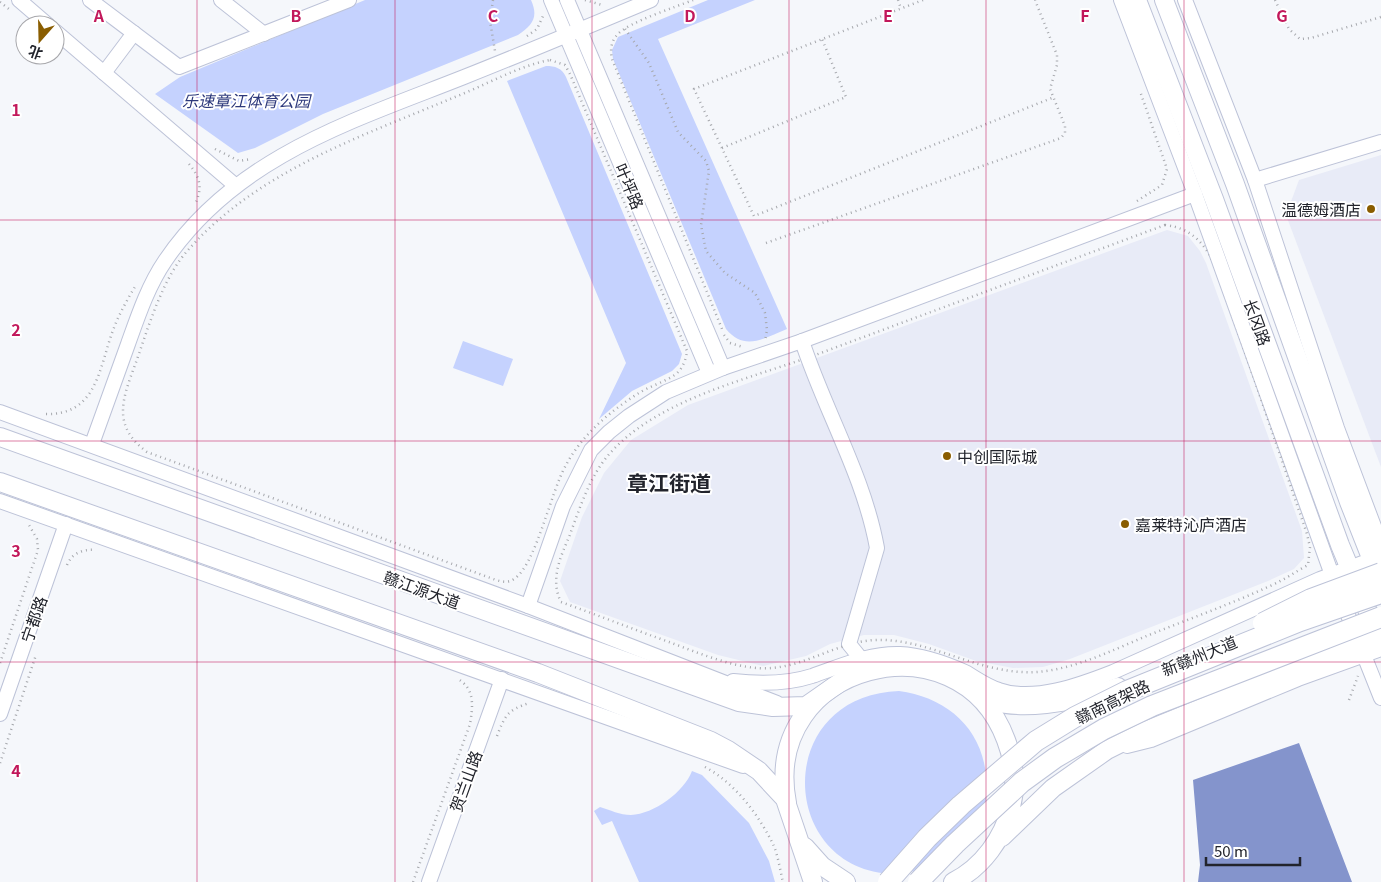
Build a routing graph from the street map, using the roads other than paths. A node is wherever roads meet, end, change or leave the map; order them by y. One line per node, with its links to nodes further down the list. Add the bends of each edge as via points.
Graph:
1 (19, 0): 12 (street)
2 (90, 0): 13 (street)
3 (221, 0): 15 (street)
4 (349, 0): 15 (street)
5 (567, 0): 14 (street, 叶坪路)
6 (651, 0): 14 (street)
7 (1121, 0): 21 (street)
8 (1138, 0): 33 (main road, 长冈路)
9 (1164, 0): 32 (main road, 长冈路)
10 (1185, 0): 19 (street)
11 (547, 6): 14 (street, 叶坪路)
12 (36, 15)
13 (134, 33): 15 (street, via 179,67); 17 (street)
14 (573, 33): 20 (street, via 320,134 265,165); 23 (street, 叶坪路); 24 (street, 叶坪路)
15 (264, 34)
16 (65, 40): 17 (street)
17 (104, 73): 20 (street)
18 (1381, 142): 19 (street)
19 (1255, 180): 31 (street, via 1337,428)
20 (236, 186): 27 (street, via 212,206 165,261 140,312)
21 (1195, 194): 22 (street); 34 (street)
22 (802, 341): 23 (street); 42 (street, via 863,493 877,548 849,644)
23 (723, 368): 24 (street)
24 (708, 373): 39 (street, via 666,392 629,416 591,450 563,506)
25 (0, 412): 27 (street)
26 (0, 437): 49 (main road, 赣江源大道, via 722,698 756,706)
27 (92, 444): 39 (street)
28 (0, 482): 51 (main road, via 538,673 711,741)
29 (0, 500): 30 (street)
30 (66, 524): 43 (street); 50 (street, 宁都路)
31 (1381, 545)
32 (1378, 563): 33 (street); 35 (main road, 长冈路); 47 (highway, bridge)
33 (1349, 568): 34 (street); 36 (main road, 长冈路)
34 (1332, 575): 38 (street); 42 (street, via 1113,672 1043,692 1001,691 954,668 920,657 881,654)
35 (1381, 583): 36 (main road, 新赣州大道)
36 (1360, 590): 38 (main road, 新赣州大道); 40 (main road, 长冈路)
37 (1381, 593): 47 (highway, 赣南高架路, bridge, via 1300,621)
38 (1341, 597): 41 (street); 46 (main road, 新赣州大道, via 1083,699 1044,704 1003,702 983,699)
39 (528, 606): 44 (street)
40 (1381, 633): 41 (highway, 赣南高架路, bridge); 41 (street)
41 (1356, 643): 48 (street); 54 (main road, via 1106,750 1053,788); 60 (highway, 赣南高架路, bridge, via 1152,706 1104,728 1022,782)
42 (865, 664): 44 (street, via 766,683); 45 (main road); 46 (main road, via 914,667 936,672)
43 (502, 679): 51 (street); 56 (street, 贺兰山路)
44 (716, 679): 49 (street)
45 (842, 681): 49 (main road, 赣江源大道, via 806,706); 52 (main road, via 809,710 794,734 784,769)
46 (956, 682): 54 (main road, via 991,712 1003,731 1010,752 1013,798)
47 (1127, 691): 59 (highway, 赣南高架路, bridge, via 1036,741 961,805)
48 (1381, 698)
49 (790, 707)
50 (0, 714)
51 (759, 771): 52 (main road, via 785,798)
52 (788, 813): 53 (main road)
53 (797, 833): 57 (main road); 58 (main road, via 822,866)
54 (998, 840): 55 (main road)
55 (976, 867): 61 (main road); 62 (main road)
56 (428, 882)
57 (813, 882)
58 (846, 882)
59 (888, 882)
60 (918, 882)
61 (953, 882)
62 (963, 882)

